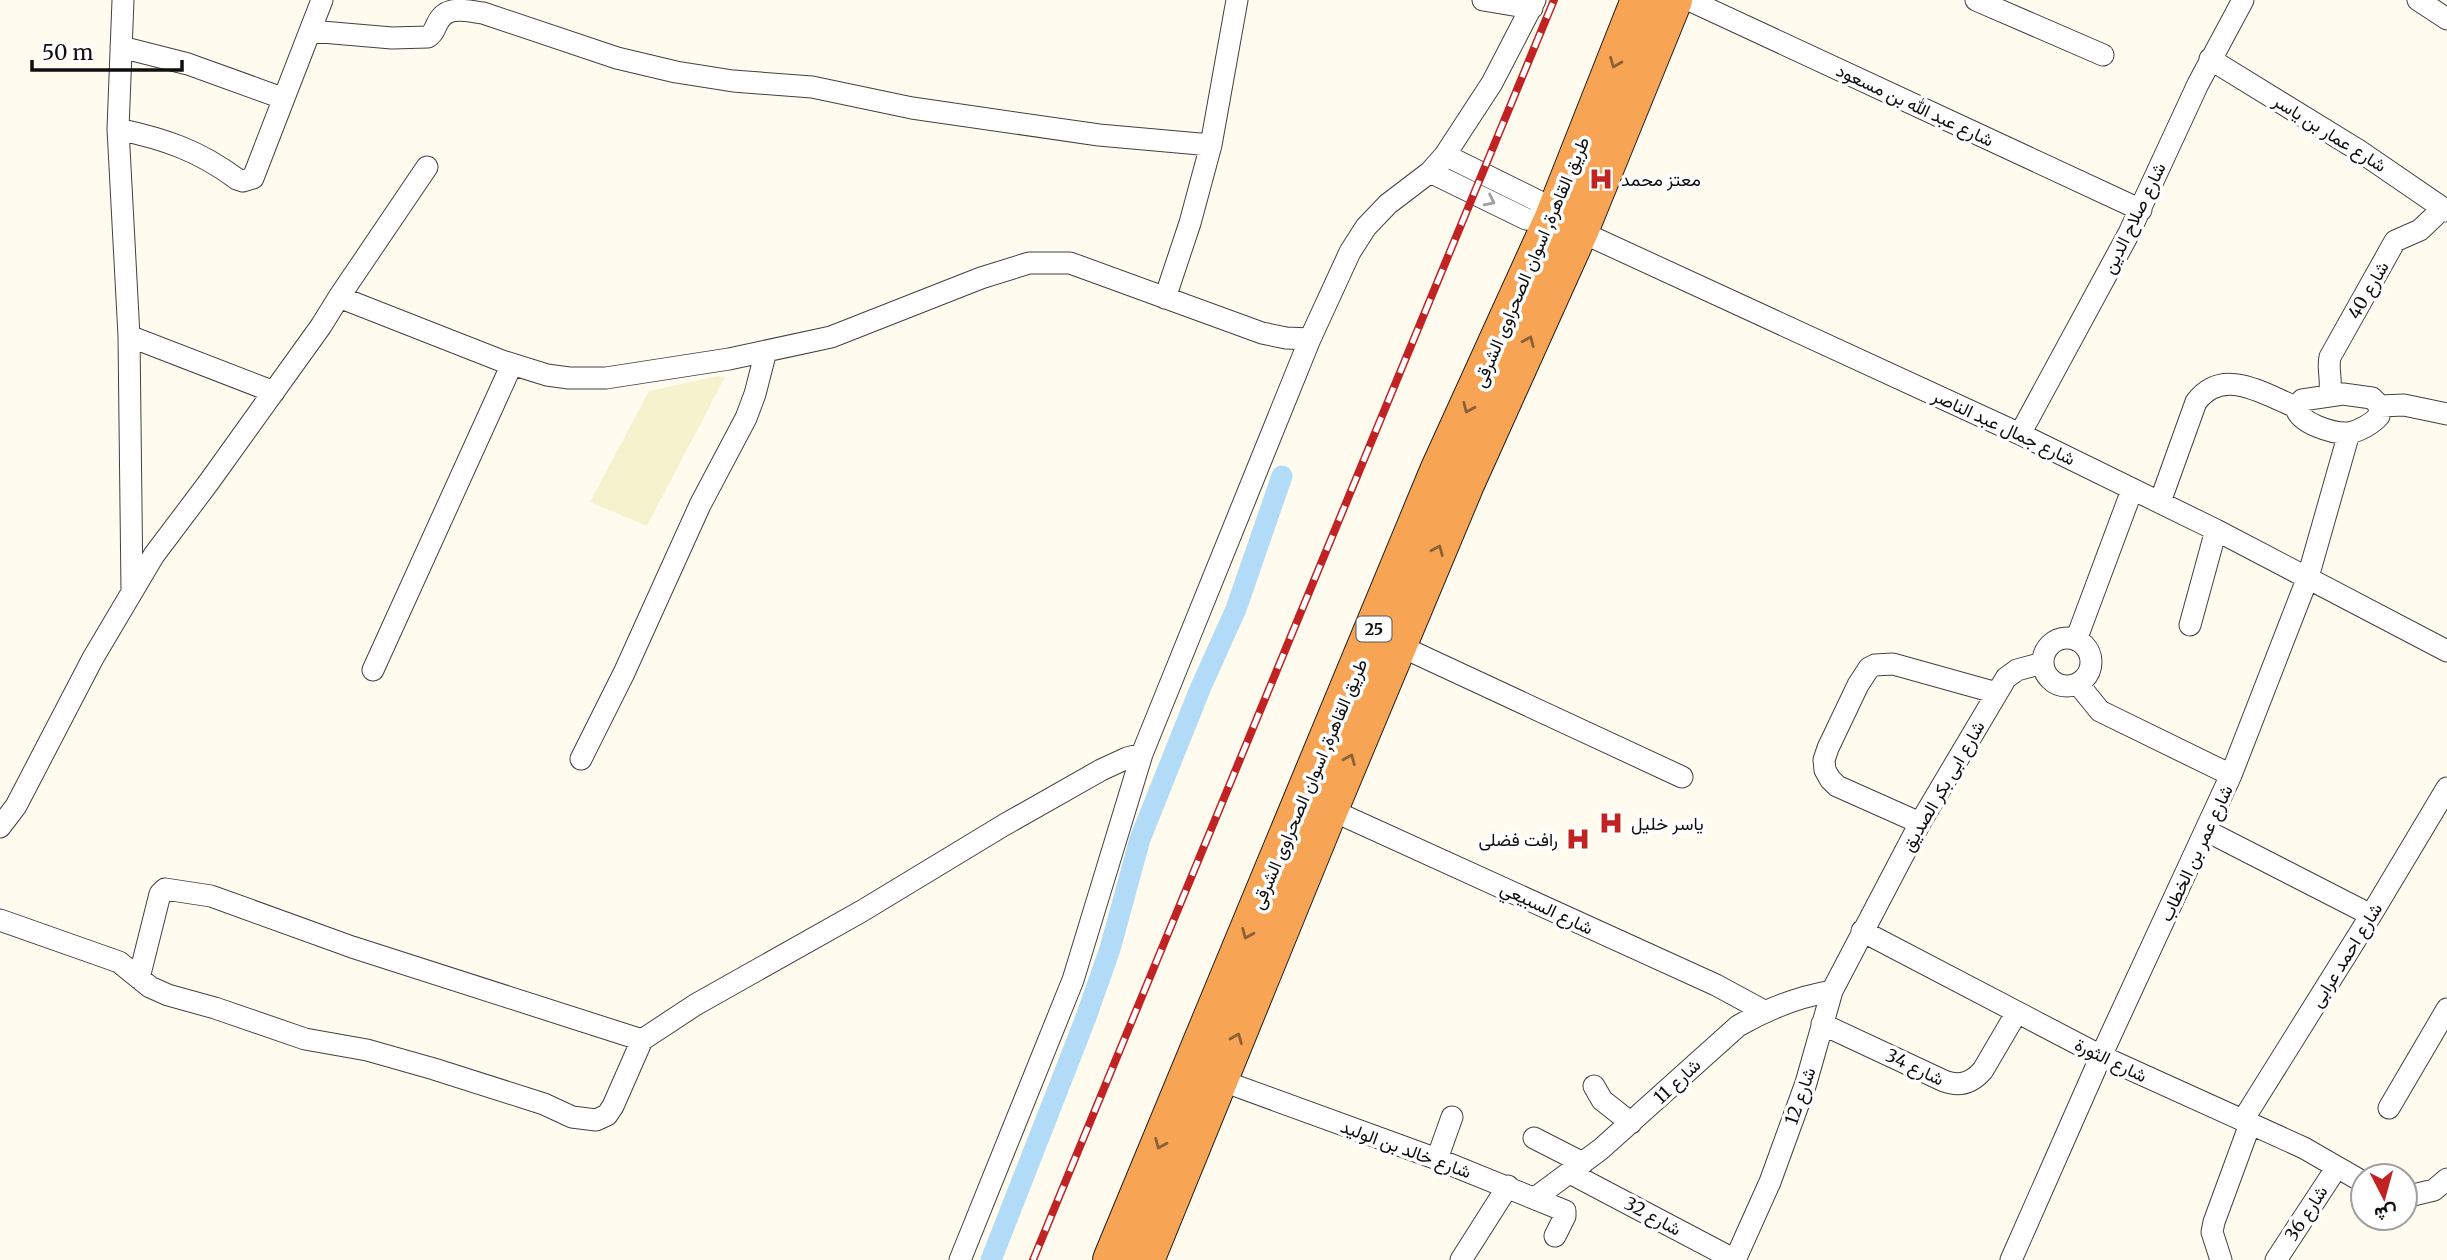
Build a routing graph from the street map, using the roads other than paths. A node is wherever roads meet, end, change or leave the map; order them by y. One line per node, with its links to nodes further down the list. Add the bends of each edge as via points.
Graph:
1 (123, 0): 14 (street)
2 (322, 0): 13 (street)
3 (1237, 0): 19 (street)
4 (1483, 0): 11 (street)
5 (1640, 0): 25 (highway, طريق القاهرة, اسوان الصحراوى الشرقى / 25, one-way to 25)
6 (1673, 0): 25 (highway, طريق القاهرة, اسوان الصحراوى الشرقى / 25)
7 (1689, 0): 23 (street, شارع عبد الله بن مسعود)
8 (1976, 0): 15 (street)
9 (2243, 0): 16 (street, شارع صلاح الدين)
10 (2418, 0): 12 (street)
11 (1534, 4): 20 (street, via 1492,83)
12 (2447, 19)
13 (310, 31): 17 (street); 19 (street, via 428,37 441,16 462,10 676,72 812,87 912,108 1099,135)
14 (121, 47): 17 (street, via 188,64); 18 (street)
15 (2103, 55)
16 (2210, 59): 23 (street, شارع صلاح الدين); 24 (street, شارع عمار بن ياسر)
17 (282, 99): 18 (street, via 257,170 245,181 165,139)
18 (118, 129): 28 (street)
19 (1211, 145): 27 (street)
20 (1445, 155): 22 (street); 25 (street, شارع جمال عبد الناصر, via 1540,202)
21 (427, 167): 26 (street)
22 (1430, 172): 25 (street, شارع جمال عبد الناصر, one-way to 25, via 1526,219); 29 (street, via 1388,204 1366,228)
23 (2141, 210): 38 (street, شارع صلاح الدين)
24 (2445, 210): 33 (street, شارع 40, via 2420,230 2395,241 2330,357)
25 (1566, 225): 38 (street, شارع جمال عبد الناصر); 46 (highway, طريق القاهرة, اسوان الصحراوى الشرقى / 25, one-way to 25); 90 (highway, طريق القاهرة, اسوان الصحراوى الشرقى / 25, one-way to 90, via 1439,471)
26 (339, 297): 31 (street); 32 (street)
27 (1165, 298): 29 (street, via 1262,333); 30 (street, via 1070,262 1029,263 831,337)
28 (129, 336): 32 (street); 43 (street)
29 (1310, 339): 52 (street)
30 (766, 351): 31 (street, via 591,379 547,375); 53 (street, via 746,418 700,505)
31 (512, 364): 49 (street)
32 (274, 392): 43 (street, via 154,555)
33 (2329, 395): 34 (street, via 2372,398); 35 (street, via 2302,400)
34 (2380, 406): 36 (street, via 2404,405); 37 (street, via 2375,421)
35 (2296, 407): 37 (street, via 2304,419); 40 (street, via 2237,383 2203,392)
36 (2447, 414)
37 (2349, 433): 42 (street, شارع عمر بن الخطاب)
38 (2020, 434): 39 (street, شارع جمال عبد الناصر)
39 (2132, 489): 40 (street, شارع جمال عبد الناصر); 45 (street)
40 (2160, 502): 41 (street, شارع جمال عبد الناصر)
41 (2216, 530): 42 (street, شارع جمال عبد الناصر); 44 (street)
42 (2308, 577): 47 (street, شارع جمال عبد الناصر); 54 (street, شارع عمر بن الخطاب)
43 (132, 593): 59 (street, via 16,806)
44 (2190, 625)
45 (2076, 640): 48 (street, via 2053,643); 50 (street, via 2091,657 2089,673)
46 (1398, 645): 55 (street); 57 (highway, طريق القاهرة, اسوان الصحراوى الشرقى / 25, one-way to 46)
47 (2447, 652)
48 (2043, 663): 50 (street, via 2055,683); 51 (street, شارع ابى بكر الصديق, via 2017,670)
49 (373, 670)
50 (2078, 684): 54 (street, via 2100,711)
51 (1997, 693): 58 (street, شارع ابى بكر الصديق); 58 (street, via 1882,663 1869,668 1858,685 1828,748 1825,770 1837,786)
52 (1142, 754): 70 (street, via 1101,770 1004,825 695,1004); 89 (street, via 1073,979)
53 (581, 759)
54 (2231, 775): 60 (street, شارع عمر بن الخطاب)
55 (1682, 777)
56 (2447, 788): 61 (street, شارع احمد عرابى)
57 (1329, 809): 67 (street, شارع السبيعي); 72 (highway, طريق القاهرة, اسوان الصحراوى الشرقى / 25, one-way to 57)
58 (1920, 823): 63 (street, شارع ابى بكر الصديق)
59 (0, 827)
60 (2207, 831): 61 (street); 71 (street, شارع عمر بن الخطاب)
61 (2371, 915): 76 (street, شارع احمد عرابى)
62 (0, 920): 64 (street, via 119,962)
63 (1862, 931): 65 (street, شارع 12); 68 (street, شارع الثورة)
64 (139, 978): 70 (street, via 168,995 305,1039 367,1050 591,1121 602,1118 613,1106); 70 (street, via 160,894 174,888 211,895 352,947)
65 (1832, 991): 67 (street, شارع 11, via 1785,1001); 69 (street, شارع 12)
66 (2447, 1009): 74 (street)
67 (1764, 1011): 77 (street, شارع 11, via 1715,1045)
68 (2017, 1012): 69 (street, شارع 34, via 1983,1070 1961,1084 1944,1081); 71 (street, شارع الثورة)
69 (1822, 1024): 92 (street, شارع 12, via 1770,1182)
70 (642, 1040)
71 (2101, 1056): 76 (street, شارع الثورة); 93 (street, شارع عمر بن الخطاب)
72 (1220, 1080): 79 (street, شارع خالد بن الوليد); 91 (highway, طريق القاهرة, اسوان الصحراوى الشرقى / 25)
73 (1594, 1086): 77 (street, via 1602,1100)
74 (2389, 1108)
75 (1452, 1117): 79 (street)
76 (2247, 1122): 80 (street, شارع الثورة); 94 (street, شارع احمد عرابى, via 2214,1222)
77 (1631, 1123): 81 (street, شارع 11)
78 (1534, 1139): 81 (street, شارع 32)
79 (1437, 1159): 84 (street, شارع خالد بن الوليد)
80 (2337, 1167): 82 (street, شارع الثورة); 95 (street, شارع 36)
81 (1576, 1168): 86 (street, شارع 11); 92 (street, شارع 32)
82 (2349, 1174)
83 (2447, 1179): 85 (street, via 2434,1190)
84 (1508, 1186): 86 (street, شارع خالد بن الوليد); 88 (street)
85 (2419, 1194)
86 (1535, 1198): 87 (street, شارع خالد بن الوليد, via 1565,1210)
87 (1555, 1236)
88 (1465, 1259)
89 (960, 1260)
90 (1112, 1260)
91 (1145, 1260)
92 (1735, 1260)
93 (2011, 1260)
94 (2221, 1260)
95 (2276, 1260)

